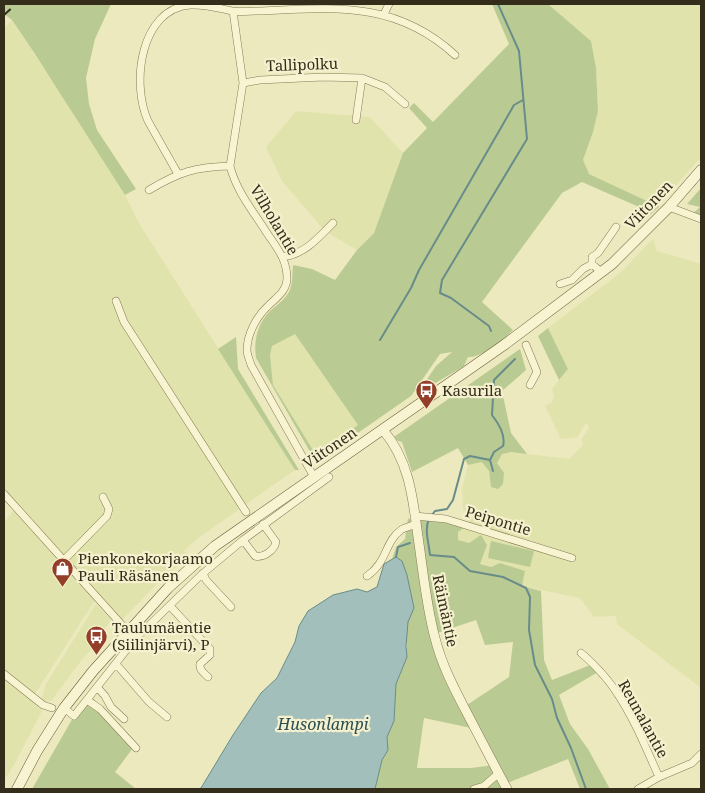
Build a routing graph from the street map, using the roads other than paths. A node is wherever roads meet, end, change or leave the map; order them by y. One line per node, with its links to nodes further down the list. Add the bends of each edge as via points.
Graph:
1 (390, 4): 3 (street)
2 (233, 11): 3 (street, via 331,7); 6 (street); 11 (street, via 202,5 176,9 155,25 146,43 141,89 145,114)
3 (384, 14): 4 (street, via 422,29)
4 (455, 55)
5 (362, 78): 6 (street, Tallipolku, via 324,77); 7 (street, Tallipolku, via 385,87); 8 (street)
6 (243, 83): 9 (street)
7 (405, 104)
8 (356, 120)
9 (230, 166): 11 (street, via 199,168); 17 (street, Vilholantie, via 248,205)
10 (701, 170): 13 (main road, Viitonen)
11 (178, 174): 12 (street)
12 (149, 190)
13 (669, 207): 14 (street); 19 (main road, Viitonen)
14 (701, 219)
15 (333, 223): 17 (street, via 305,250)
16 (616, 227): 18 (street, via 598,254 592,257)
17 (283, 257): 25 (street, Vilholantie, via 287,280 285,288 255,321 247,351 251,365)
18 (592, 264): 19 (street); 20 (street, via 572,280)
19 (601, 272): 24 (main road, Viitonen)
20 (560, 284)
21 (116, 301): 29 (street, via 124,322)
22 (526, 345): 23 (street, via 536,372)
23 (530, 386)
24 (383, 430): 25 (main road, Viitonen); 30 (street, Räimäntie, via 401,456)
25 (314, 477): 39 (main road, Viitonen, via 215,546 168,588)
26 (329, 477): 31 (street)
27 (4, 494): 34 (street)
28 (103, 498): 34 (street, via 109,508 108,516)
29 (246, 512)
30 (416, 520): 33 (street, Peipontie, via 446,519); 36 (street, via 391,541 384,559); 52 (street, Räimäntie, via 435,638 448,676)
31 (264, 524): 32 (street); 32 (street, via 276,542 273,549 255,556)
32 (243, 540): 35 (street)
33 (572, 558)
34 (64, 560): 39 (street)
35 (203, 573): 37 (street); 38 (street)
36 (367, 576)
37 (170, 606): 39 (street); 43 (street, via 210,649 210,655 200,664 200,670)
38 (231, 608)
39 (131, 635): 41 (street); 47 (main road, Viitonen, via 93,671)
40 (581, 653): 53 (street, Reunalantie, via 615,690)
41 (116, 664): 44 (street); 48 (street, via 149,702)
42 (4, 674): 46 (street, via 43,705)
43 (208, 676)
44 (97, 687): 45 (street); 49 (street, via 111,707)
45 (87, 700): 47 (street, via 74,716); 50 (street, via 100,709)
46 (52, 708)
47 (64, 708): 54 (main road, Viitonen, via 37,752)
48 (167, 717)
49 (124, 718)
50 (136, 748)
51 (701, 754): 53 (street, Reunalantie, via 692,763)
52 (499, 773): 55 (street, via 484,786); 56 (street, Räimäntie)
53 (659, 777): 57 (street, Reunalantie)
54 (21, 788)
55 (474, 789)
56 (507, 789)
57 (638, 789)

